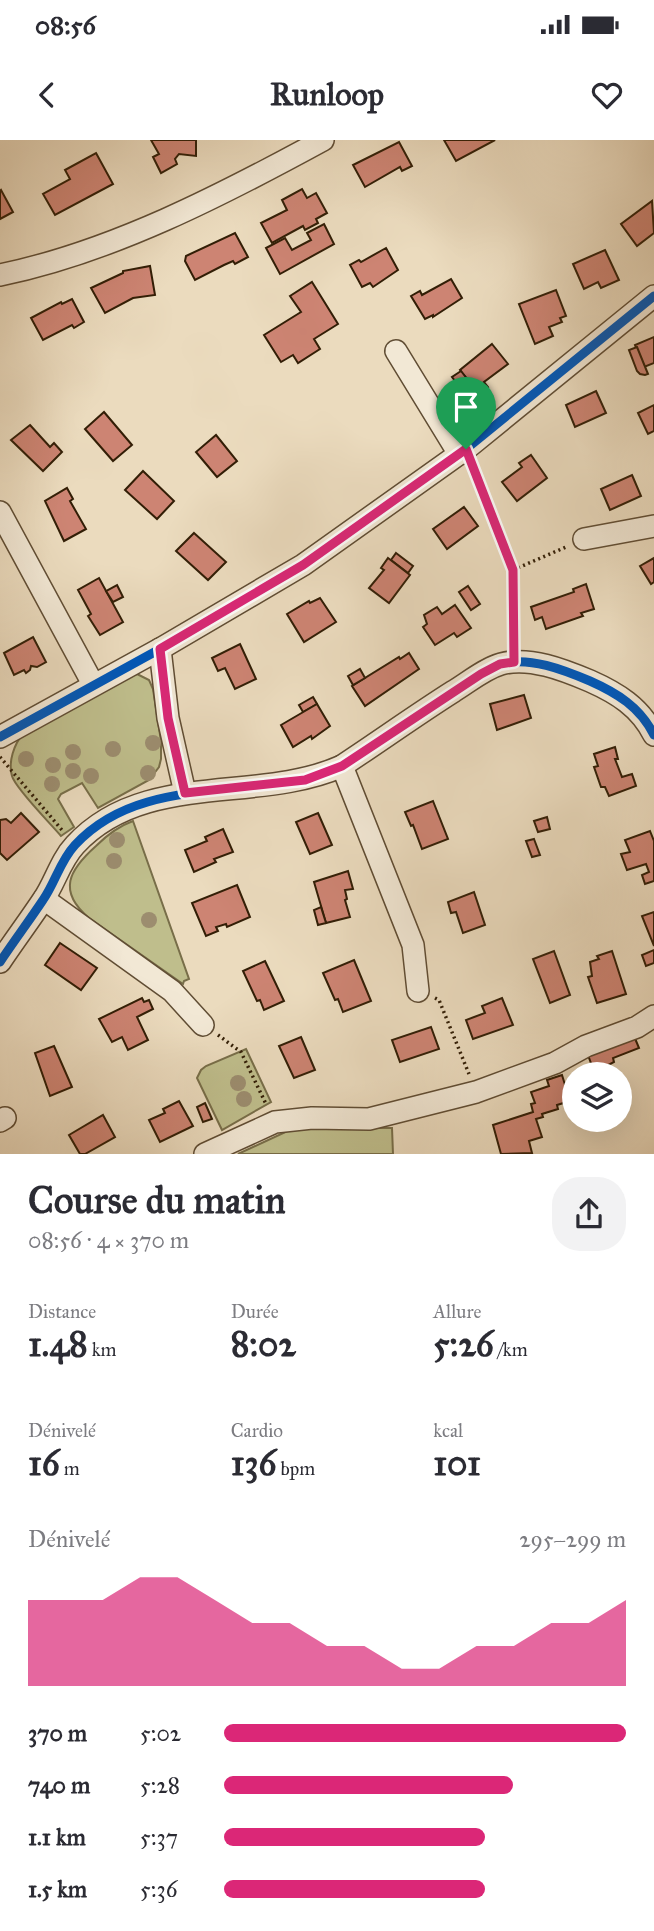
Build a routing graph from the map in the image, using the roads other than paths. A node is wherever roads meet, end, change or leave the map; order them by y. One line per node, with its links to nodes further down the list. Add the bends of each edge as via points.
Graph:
1 (323, 140): 2 (street, via 213,198 67,259)
2 (0, 275)
3 (654, 296): 5 (street)
4 (396, 351): 5 (street)
5 (463, 451): 9 (street, via 303,565)
6 (0, 512): 10 (street)
7 (654, 526): 8 (street)
8 (584, 540)
9 (160, 649): 10 (street); 14 (street, via 168,718)
10 (93, 684): 12 (street)
11 (654, 735): 13 (street, via 631,704 611,691 551,667 514,662 481,674)
12 (0, 737)
13 (342, 766): 14 (street, via 305,780); 17 (street, via 413,946)
14 (185, 793): 15 (street, via 108,819 75,845)
15 (44, 899): 16 (street); 19 (street, via 172,992)
16 (0, 962)
17 (418, 991)
18 (654, 1016): 20 (street, via 555,1063 476,1092 369,1119 275,1122)
19 (203, 1025)
20 (205, 1154)

